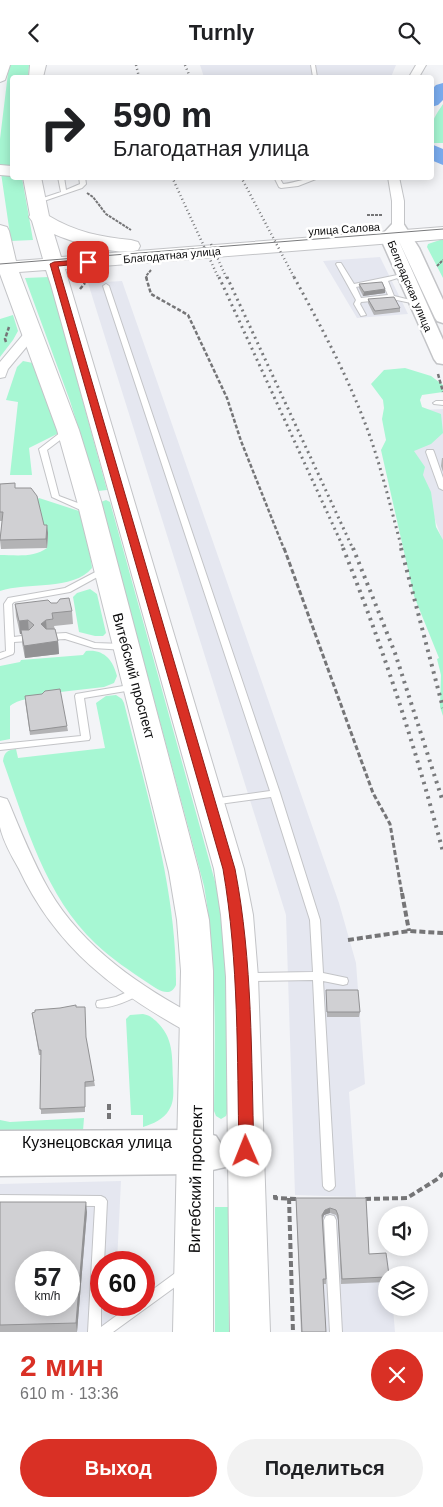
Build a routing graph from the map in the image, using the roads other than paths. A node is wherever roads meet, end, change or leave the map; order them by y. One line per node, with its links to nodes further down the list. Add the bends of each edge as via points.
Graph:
1 (2, 65): 2 (main road)
2 (0, 77)
3 (32, 180): 10 (main road)
4 (62, 180): 9 (lane)
5 (82, 180): 9 (lane, via 83,185)
6 (278, 180): 7 (lane, via 281,186)
7 (311, 180)
8 (394, 180): 12 (street, via 398,201)
9 (64, 192): 10 (lane)
10 (37, 209): 16 (main road, via 60,231 78,238); 17 (main road)
11 (443, 223): 12 (main road, улица Салова)
12 (395, 228): 14 (main road, улица Салова); 15 (main road, улица Салова); 20 (street, Белградская улица); 29 (street, Белградская улица)
13 (0, 231): 18 (main road, Витебский проспект)
14 (443, 233)
15 (249, 243): 16 (main road, Благодатная улица)
16 (139, 250): 17 (main road, Благодатная улица); 24 (main road)
17 (51, 259): 18 (main road, Благодатная улица); 24 (main road)
18 (3, 262): 30 (main road, Витебский проспект)
19 (339, 264): 23 (lane)
20 (405, 274): 21 (lane); 27 (street, Белградская улица)
21 (384, 280): 23 (lane); 25 (lane)
22 (106, 286): 49 (lane)
23 (352, 286): 26 (lane)
24 (63, 293): 35 (main road)
25 (392, 297): 26 (lane); 27 (lane)
26 (360, 300): 28 (lane, via 357,304)
27 (416, 302): 31 (street, Белградская улица)
28 (363, 315)
29 (443, 317)
30 (32, 333): 32 (street); 36 (main road, Витебский проспект, via 68,430)
31 (441, 367)
32 (1, 370)
33 (430, 452): 34 (lane)
34 (443, 488)
35 (122, 497): 36 (main road, via 95,497); 50 (main road)
36 (90, 506): 37 (main road, Витебский проспект)
37 (106, 570): 38 (lane, via 67,591); 45 (main road, Витебский проспект)
38 (52, 593): 39 (lane); 44 (lane, via 8,603)
39 (54, 602)
40 (58, 626): 41 (lane)
41 (59, 636): 42 (lane); 45 (lane, via 94,645)
42 (48, 637)
43 (29, 638): 44 (lane)
44 (10, 640): 46 (lane, via 10,652)
45 (126, 648): 47 (main road, Витебский проспект)
46 (0, 656)
47 (137, 687): 48 (lane, via 79,696 86,738); 57 (main road, Витебский проспект, via 193,920)
48 (0, 747)
49 (275, 793): 50 (lane); 52 (lane, via 315,920)
50 (210, 802): 53 (main road, via 238,915)
51 (0, 803): 55 (street, via 30,874 58,919 93,957)
52 (318, 976): 53 (lane); 54 (lane); 62 (lane)
53 (242, 977): 59 (main road)
54 (343, 981)
55 (136, 992): 56 (lane); 57 (street)
56 (101, 1004)
57 (197, 1027): 60 (main road, Витебский проспект)
58 (0, 1143): 60 (street, Кузнецовская улица)
59 (246, 1151): 60 (street, Кузнецовская улица); 71 (main road)
60 (195, 1152): 61 (street, Кузнецовская улица); 65 (main road, Витебский проспект)
61 (0, 1164)
62 (329, 1186)
63 (0, 1200): 68 (lane, via 101,1201)
64 (330, 1220): 72 (lane)
65 (194, 1267): 66 (lane); 70 (main road, Витебский проспект)
66 (155, 1295)
67 (125, 1316): 69 (lane)
68 (94, 1332)
69 (103, 1332)
70 (194, 1332)
71 (250, 1332)
72 (336, 1332)

